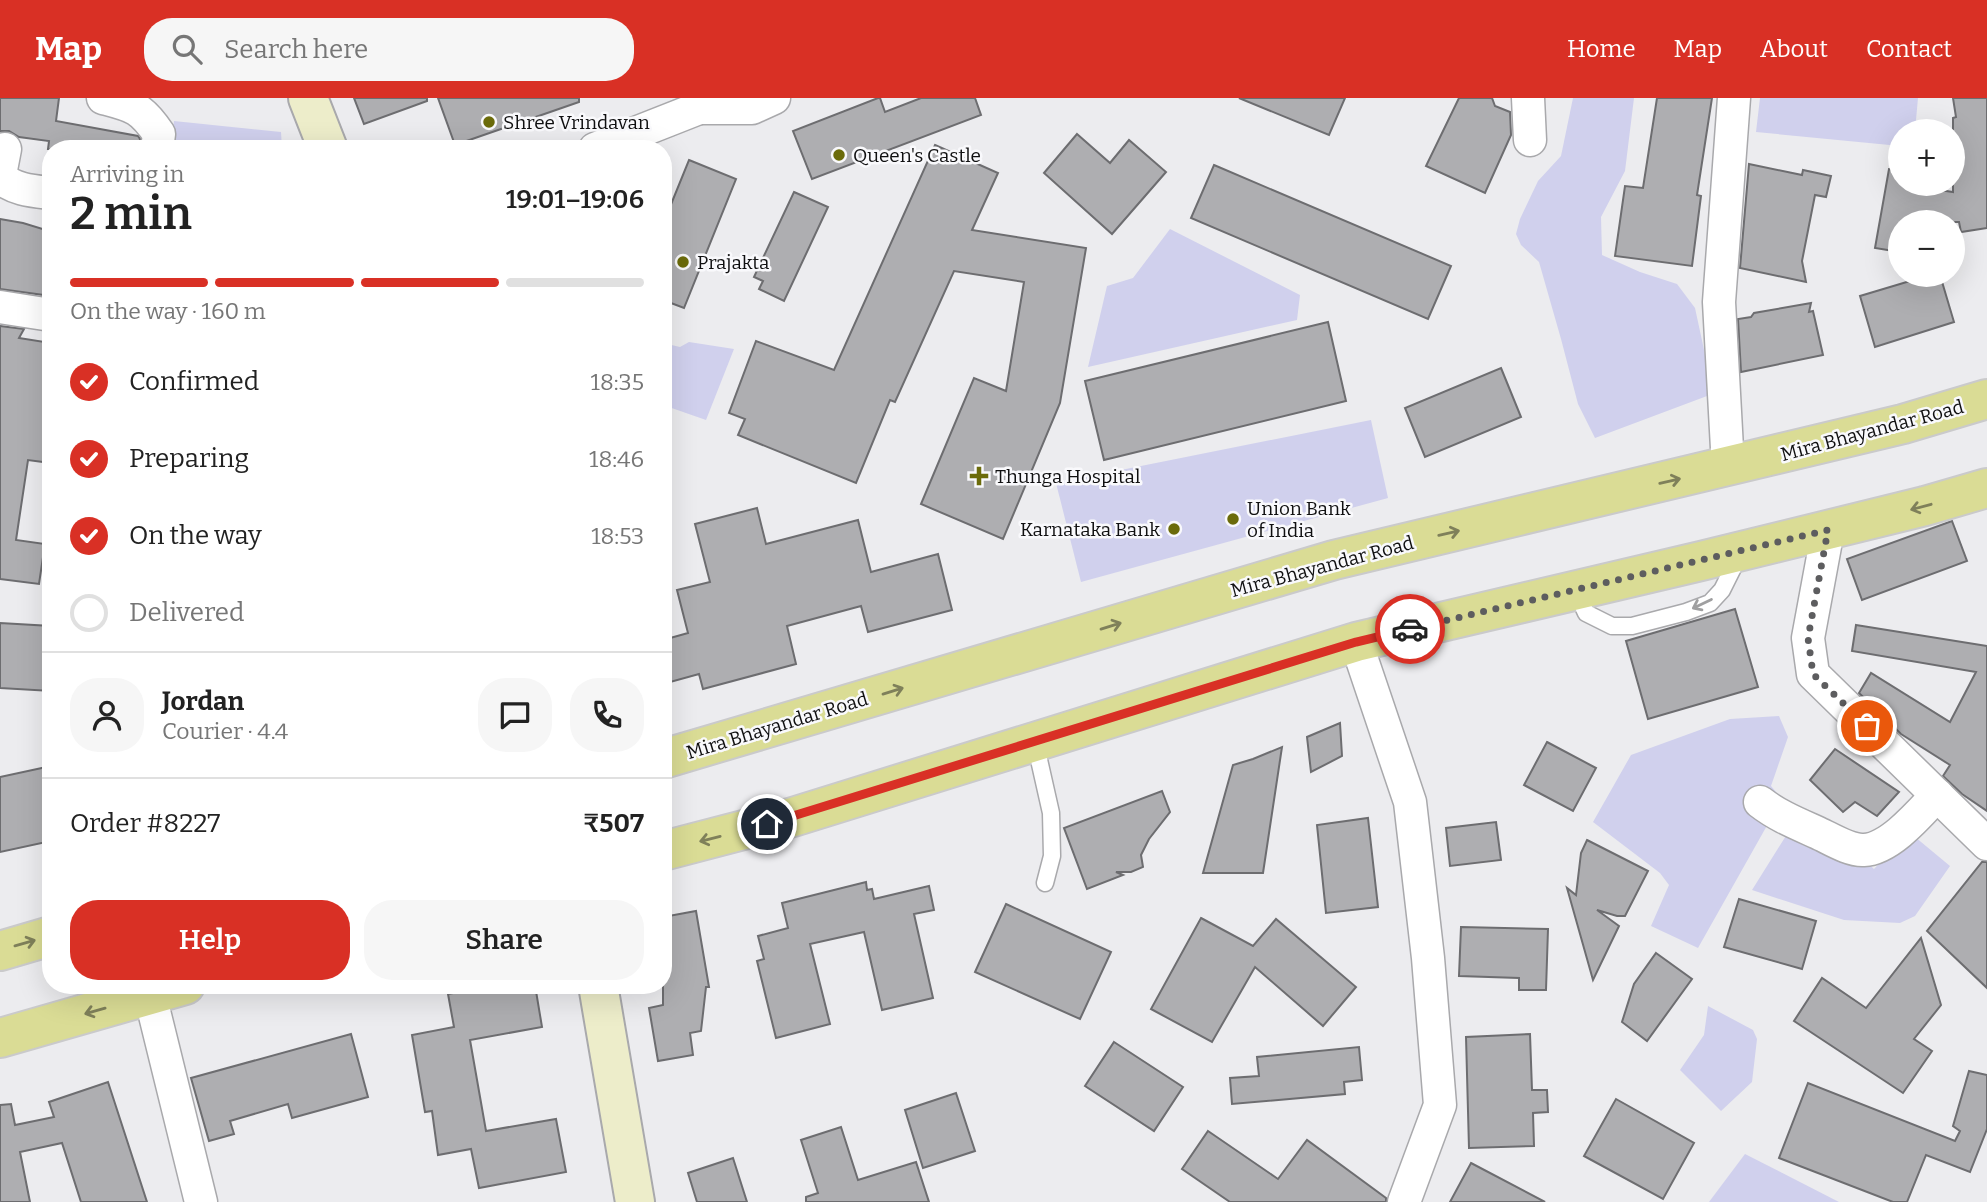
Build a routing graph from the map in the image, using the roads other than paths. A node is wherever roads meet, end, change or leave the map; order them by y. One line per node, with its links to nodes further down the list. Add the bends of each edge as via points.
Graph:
1 (103, 98): 7 (street, via 134,106 148,118)
2 (308, 98): 8 (street)
3 (1528, 98): 10 (street)
4 (1734, 98): 18 (street, via 1719,302)
5 (758, 101): 6 (street)
6 (690, 106): 9 (street)
7 (158, 140)
8 (324, 140)
9 (615, 140)
10 (1530, 140)
11 (2, 167): 12 (street, via 7,184)
12 (42, 192)
13 (0, 307): 14 (street)
14 (42, 314)
15 (0, 328): 16 (street)
16 (42, 335)
17 (1987, 399): 18 (main road, Mira Bhayandar Road)
18 (1728, 467): 23 (main road, Mira Bhayandar Road, one-way to 18, via 1334,560)
19 (1987, 488): 20 (main road, one-way to 20)
20 (1828, 530): 21 (main road, one-way to 21); 24 (street, via 1808,638 1813,674)
21 (1356, 642): 22 (main road); 37 (street, via 1409,802 1428,958 1440,1105)
22 (1035, 742): 27 (main road, one-way to 27, via 793,817); 28 (lane, via 1051,813 1052,856)
23 (672, 756)
24 (1937, 795): 25 (street, via 1891,839 1863,851 1795,823); 26 (street)
25 (1760, 802)
26 (1987, 844)
27 (672, 848)
28 (1045, 883)
29 (42, 939): 30 (main road, one-way to 29)
30 (0, 951)
31 (153, 994): 34 (main road, one-way to 34)
32 (168, 994): 35 (street)
33 (599, 994): 36 (street)
34 (0, 1038)
35 (201, 1202)
36 (635, 1202)
37 (1404, 1202)

